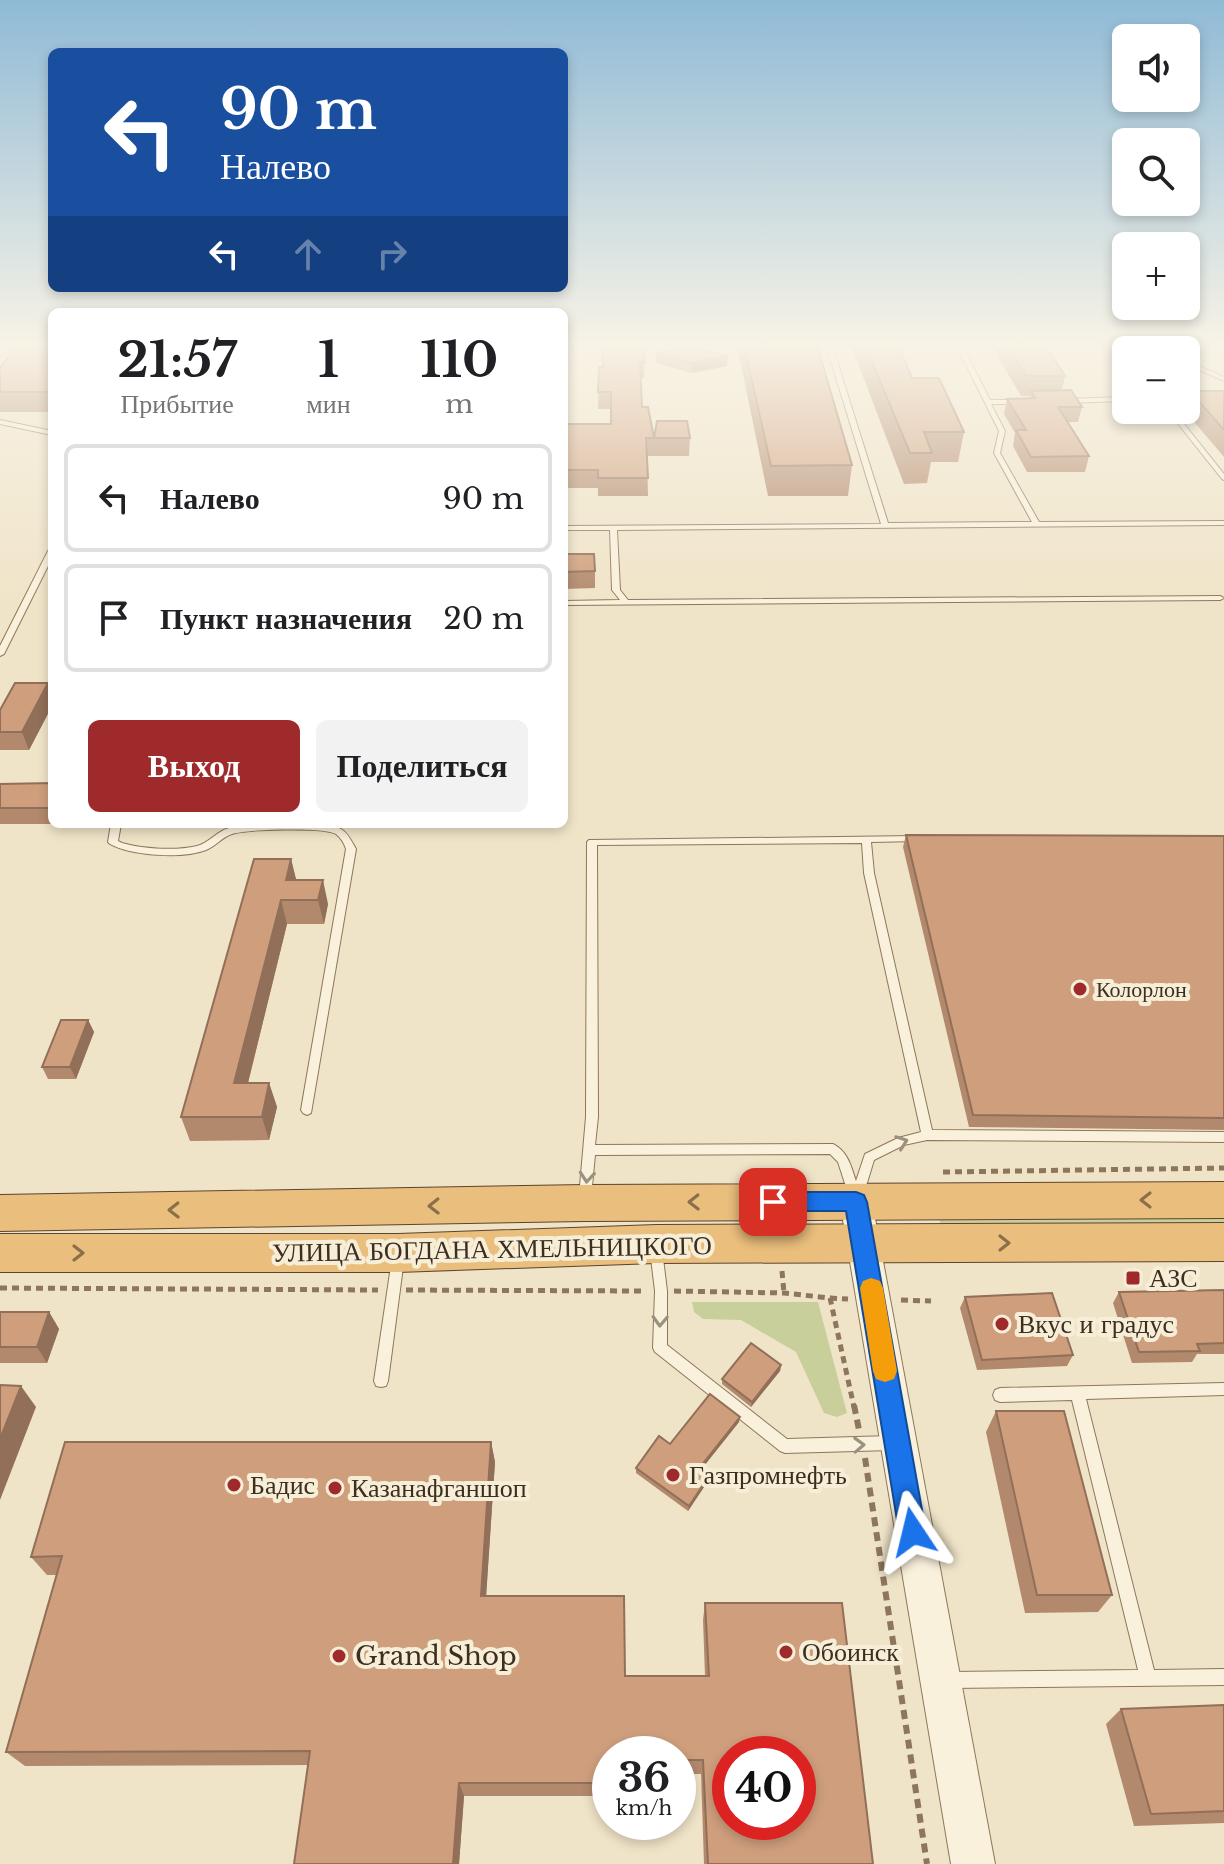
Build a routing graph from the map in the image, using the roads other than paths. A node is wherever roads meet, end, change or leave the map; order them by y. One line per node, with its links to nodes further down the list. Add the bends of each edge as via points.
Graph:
1 (856, 432): 7 (lane)
2 (1002, 432): 6 (lane, via 997,453)
3 (1187, 432): 4 (lane)
4 (1224, 478)
5 (1224, 523): 6 (lane)
6 (1037, 525): 7 (lane)
7 (885, 526): 9 (lane)
8 (568, 528): 9 (lane)
9 (613, 528): 12 (lane, via 616,590)
10 (48, 559): 14 (lane)
11 (1220, 598): 12 (lane)
12 (626, 602): 13 (lane)
13 (568, 603)
14 (0, 654)
15 (115, 828): 17 (lane, via 113,842 133,849 197,850)
16 (224, 828): 17 (lane)
17 (230, 831): 20 (lane, via 336,830 351,849)
18 (928, 839): 19 (lane)
19 (866, 840): 21 (lane); 23 (lane, via 592,842)
20 (307, 1110)
21 (927, 1135): 22 (lane); 25 (lane, one-way to 21, via 869,1157)
22 (1224, 1137)
23 (590, 1150): 25 (lane, via 833,1149 843,1160); 26 (lane, one-way to 26)
24 (1224, 1200): 25 (highway, УЛИЦА БОГДАНА ХМЕЛЬНИЦКОГО, one-way to 25)
25 (856, 1202): 26 (highway, УЛИЦА БОГДАНА ХМЕЛЬНИЦКОГО, one-way to 26); 30 (street)
26 (585, 1203): 27 (highway, УЛИЦА БОГДАНА ХМЕЛЬНИЦКОГО, one-way to 27)
27 (0, 1213)
28 (1224, 1242): 30 (highway, УЛИЦА БОГДАНА ХМЕЛЬНИЦКОГО, one-way to 28)
29 (656, 1244): 30 (highway, УЛИЦА БОГДАНА ХМЕЛЬНИЦКОГО); 32 (highway, УЛИЦА БОГДАНА ХМЕЛЬНИЦКОГО); 37 (lane, one-way to 37, via 660,1348 785,1446)
30 (863, 1245): 37 (street)
31 (0, 1253): 32 (highway, УЛИЦА БОГДАНА ХМЕЛЬНИЦКОГО, one-way to 32)
32 (396, 1271): 33 (lane)
33 (381, 1381)
34 (1224, 1389): 35 (lane)
35 (1077, 1392): 36 (lane); 38 (lane)
36 (1000, 1395)
37 (880, 1444): 40 (street)
38 (1148, 1677): 39 (lane); 40 (lane)
39 (1224, 1677)
40 (939, 1680): 41 (street)
41 (973, 1864)

